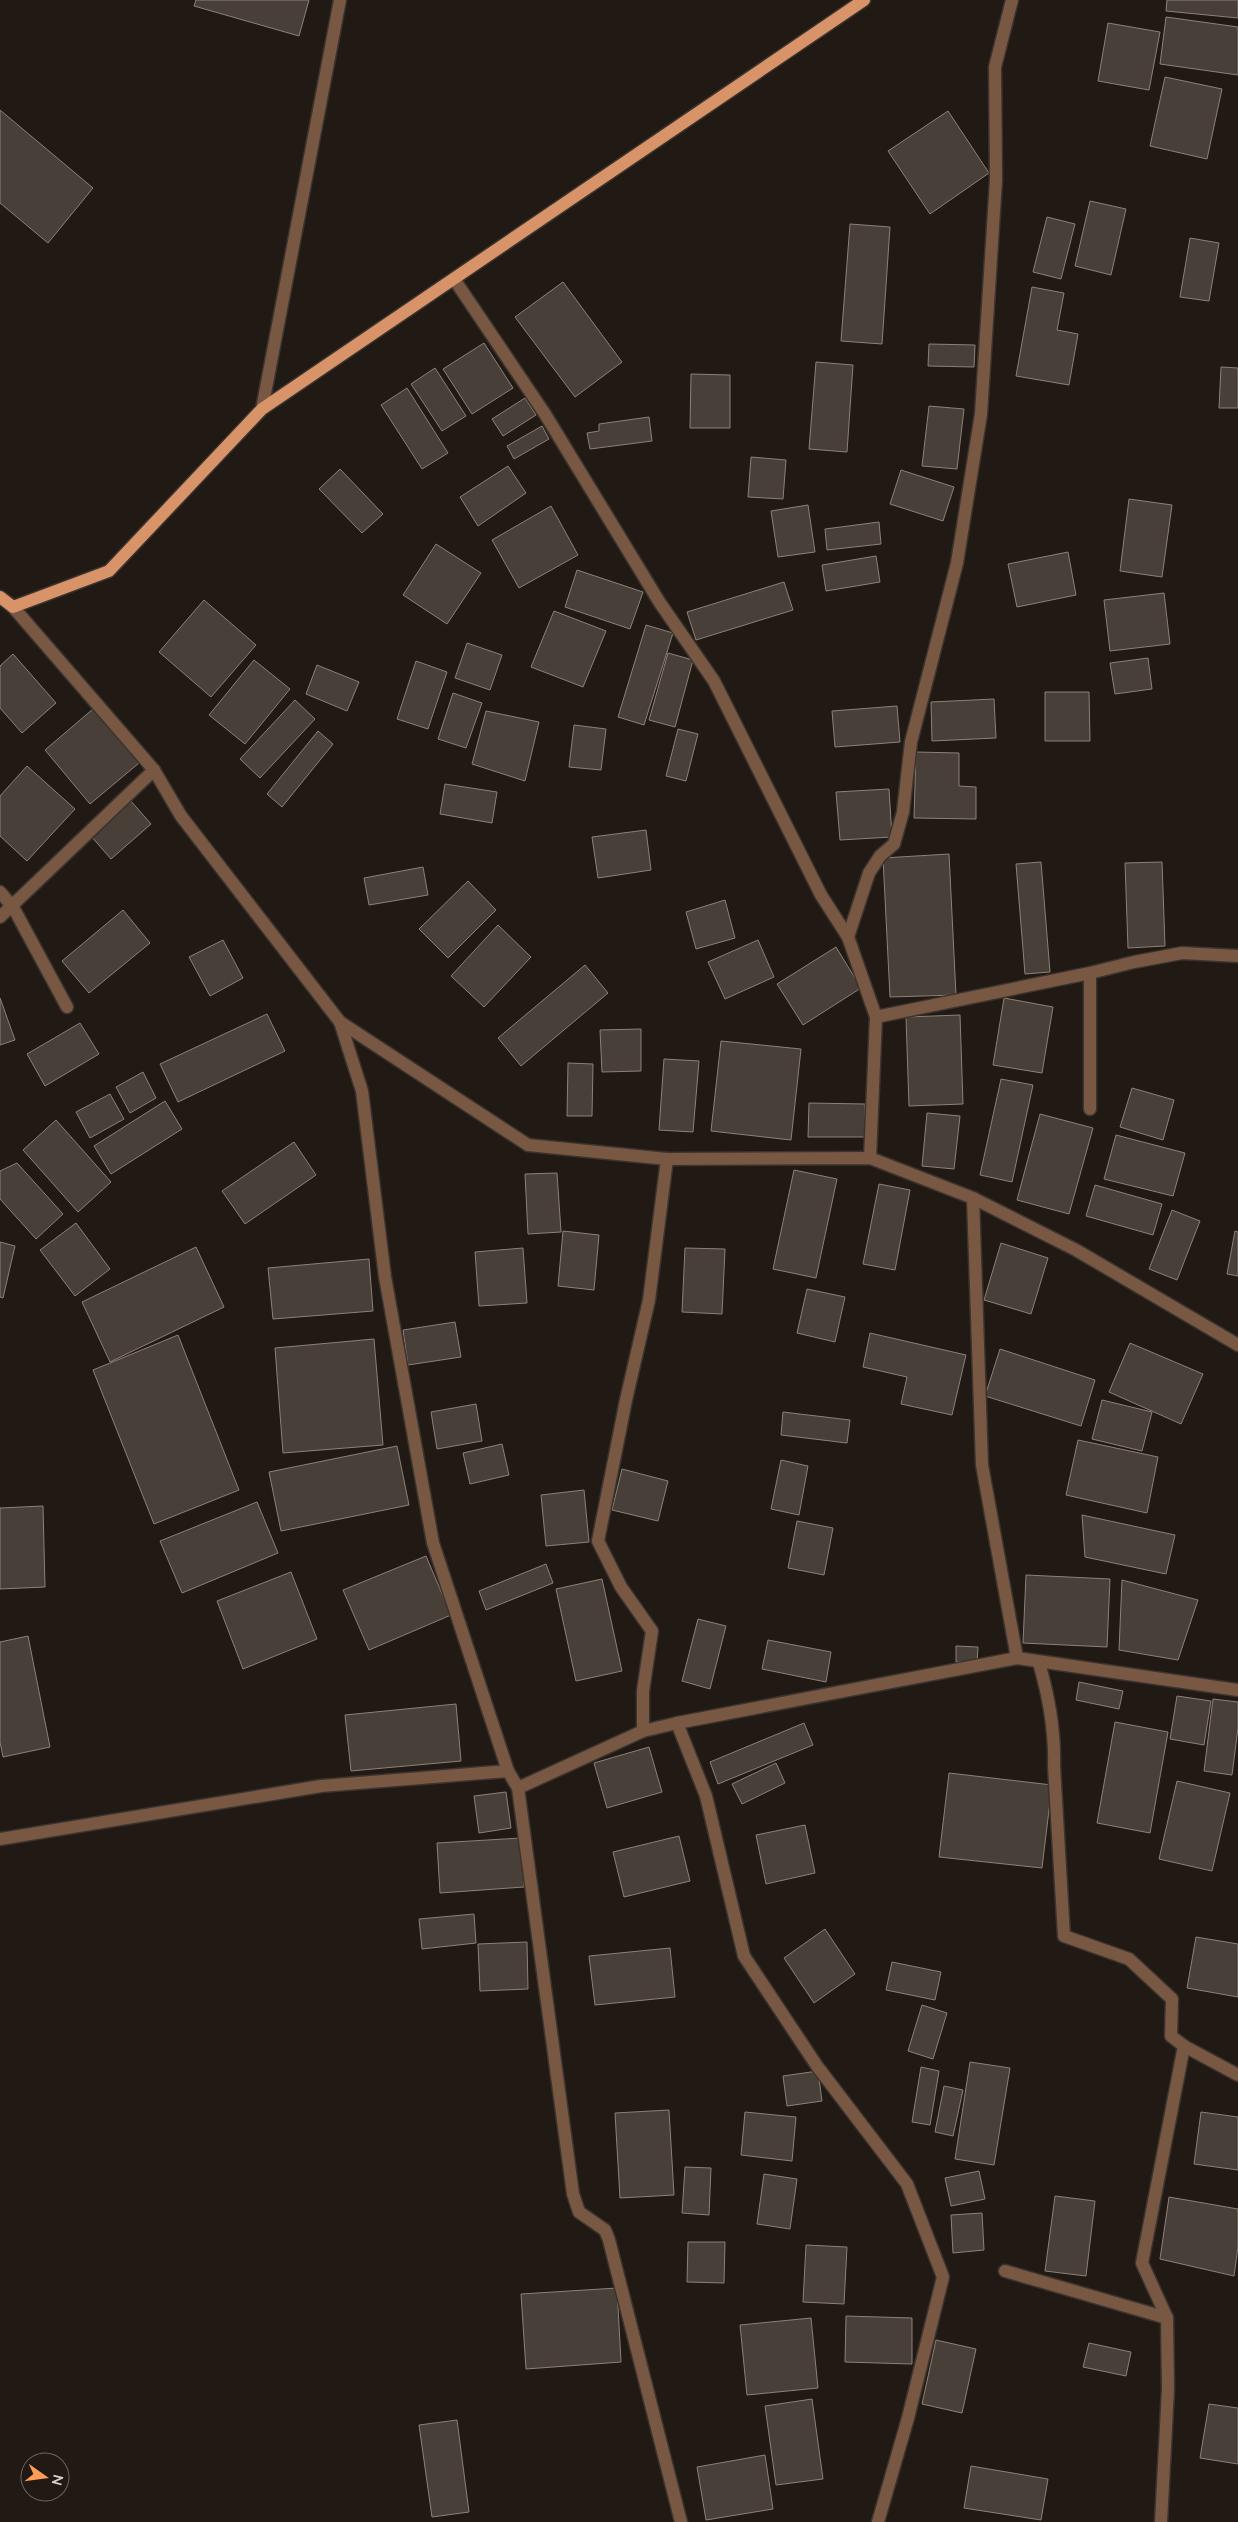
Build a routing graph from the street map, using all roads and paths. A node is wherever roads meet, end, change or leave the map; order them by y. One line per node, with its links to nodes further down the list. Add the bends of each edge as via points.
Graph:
1 (340, 0): 5 (street)
2 (864, 0): 4 (main road)
3 (1012, 0): 12 (street, via 995,67 996,180 981,414 957,563 911,742 903,812 894,844 880,856 869,873)
4 (454, 279): 5 (main road); 12 (street, via 545,414 660,603 714,681 821,895)
5 (262, 409): 7 (main road, via 109,571)
6 (0, 597): 7 (main road)
7 (13, 607): 8 (street)
8 (154, 770): 10 (street); 17 (street, via 182,816)
9 (0, 892): 10 (street)
10 (13, 907): 11 (street); 15 (street)
11 (0, 918)
12 (848, 937): 16 (street)
13 (1238, 956): 14 (street, via 1182,953)
14 (1090, 973): 16 (street); 18 (street)
15 (67, 1007)
16 (876, 1017): 19 (street)
17 (340, 1022): 20 (street, via 528,1146); 28 (street, via 362,1091 385,1277 433,1543)
18 (1090, 1108)
19 (870, 1158): 20 (street); 21 (street)
20 (667, 1159): 27 (street, via 649,1300 598,1541 621,1587 652,1631 643,1691)
21 (973, 1198): 22 (street, via 1076,1250); 23 (street, via 982,1465)
22 (1238, 1345)
23 (1017, 1658): 24 (street); 26 (street)
24 (1039, 1663): 25 (street); 31 (street, via 1050,1702 1055,1742 1064,1936 1129,1959 1172,1999 1171,2036)
25 (1238, 1690)
26 (677, 1723): 27 (street); 36 (street, via 706,1796 744,1956 817,2066 906,2184 943,2277)
27 (643, 1731): 29 (street)
28 (508, 1771): 29 (street); 30 (street, via 321,1786)
29 (518, 1788): 35 (street, via 572,2194 579,2212 605,2230 609,2240)
30 (0, 1839)
31 (1184, 2046): 32 (street); 34 (street, via 1142,2264)
32 (1238, 2075)
33 (1005, 2271): 34 (street)
34 (1167, 2318): 37 (street, via 1168,2389)
35 (682, 2522)
36 (878, 2522)
37 (1161, 2522)

